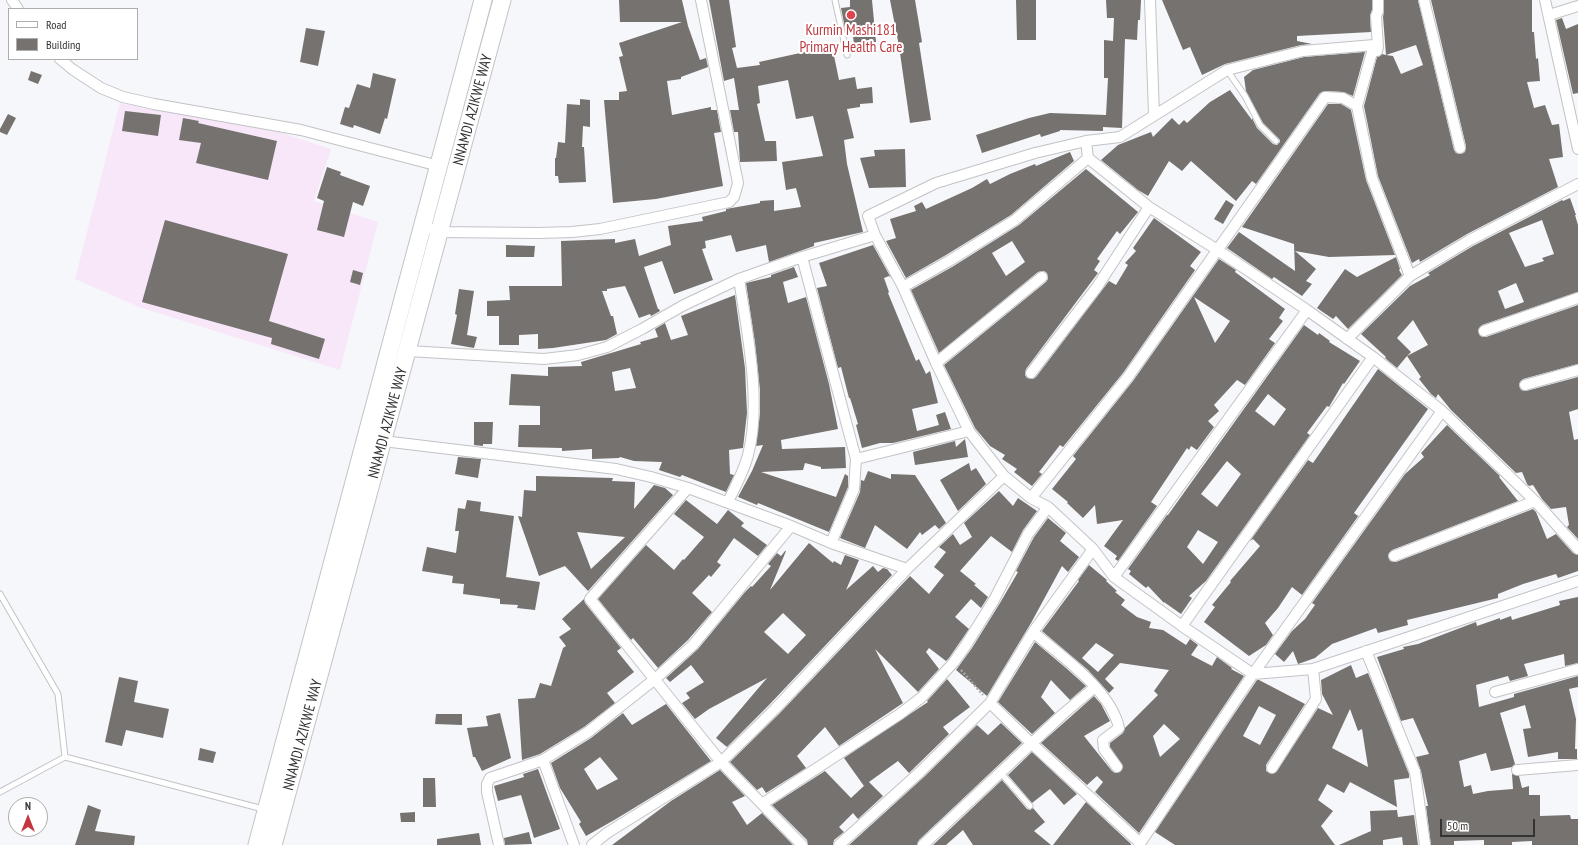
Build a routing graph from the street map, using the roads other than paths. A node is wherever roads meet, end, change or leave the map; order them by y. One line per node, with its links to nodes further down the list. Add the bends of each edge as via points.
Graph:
1 (483, 0): 21 (highway, NNAMDI AZIKWE WAY)
2 (502, 0): 25 (highway, NNAMDI AZIKWE WAY)
3 (701, 0): 25 (street, via 738,183 734,197 729,202 600,229 538,234)
4 (835, 0): 11 (lane)
5 (1150, 0): 15 (street)
6 (1378, 0): 14 (street, via 1378,47)
7 (1424, 0): 18 (street)
8 (1545, 0): 10 (street)
9 (1578, 6): 10 (street)
10 (1549, 15): 19 (street)
11 (847, 55)
12 (61, 60): 21 (street, via 101,88 124,97 301,130)
13 (1227, 70): 14 (street, via 1303,52 1374,45); 15 (street); 17 (lane, via 1245,96 1260,125)
14 (1357, 106): 27 (street, via 1343,98 1325,98); 29 (street, via 1372,178)
15 (1154, 115): 16 (street, via 1120,137)
16 (1086, 141): 20 (street); 26 (street, via 1035,153 936,183 868,216)
17 (1276, 141)
18 (1460, 148)
19 (1578, 149)
20 (1088, 158): 23 (street); 32 (street, via 1015,220)
21 (439, 166): 24 (highway, NNAMDI AZIKWE WAY)
22 (1578, 184): 29 (street, via 1470,240)
23 (1149, 207): 27 (street); 41 (street, via 1097,287)
24 (423, 226): 25 (street); 84 (highway, NNAMDI AZIKWE WAY)
25 (440, 232): 37 (highway, NNAMDI AZIKWE WAY)
26 (875, 235): 28 (street); 32 (street)
27 (1216, 249): 34 (street); 49 (street, via 1128,377)
28 (802, 257): 31 (street); 46 (street)
29 (1410, 276): 36 (street)
30 (1042, 277): 39 (street)
31 (738, 279): 37 (street, via 607,346 578,355 544,359); 51 (street, via 750,351 753,407 748,455)
32 (903, 287): 39 (street)
33 (1578, 298): 35 (street)
34 (1307, 310): 36 (street); 59 (street)
35 (1484, 331)
36 (1347, 339): 38 (street)
37 (408, 350): 45 (highway, NNAMDI AZIKWE WAY)
38 (1373, 357): 43 (street); 62 (street)
39 (936, 363): 44 (street)
40 (1578, 370): 42 (street)
41 (1031, 373)
42 (1525, 385)
43 (1442, 411): 50 (street); 67 (street)
44 (968, 431): 46 (street); 47 (street)
45 (383, 441): 48 (street, via 616,469); 87 (highway, NNAMDI AZIKWE WAY)
46 (856, 459): 54 (street, via 854,489)
47 (1004, 476): 49 (street); 58 (street)
48 (688, 488): 51 (street); 68 (street, via 590,599)
49 (1031, 498): 52 (street)
50 (1535, 501): 55 (street); 57 (street)
51 (728, 502): 53 (street)
52 (1048, 507): 56 (street); 82 (street, via 1028,534 994,600 954,662 922,697)
53 (790, 526): 54 (street); 68 (street, via 693,645)
54 (831, 543): 58 (street)
55 (1578, 548)
56 (1093, 549): 59 (street); 63 (street)
57 (1394, 556)
58 (907, 569): 75 (street, via 774,710)
59 (1114, 577): 62 (street)
60 (1578, 581): 64 (street)
61 (0, 594): 73 (lane, via 58,694)
62 (1182, 626): 67 (street)
63 (1033, 632): 69 (street, via 1084,674); 71 (street)
64 (1366, 651): 65 (street); 94 (street, via 1414,772)
65 (1313, 669): 67 (street); 78 (street, via 1316,699)
66 (1578, 669): 70 (street)
67 (1253, 674): 85 (street)
68 (655, 679): 74 (street, via 588,732); 75 (street)
69 (1095, 687): 72 (street); 77 (street, via 1106,700 1119,728 1103,740 1104,749)
70 (1495, 692)
71 (990, 703): 72 (street); 92 (street, via 920,772)
72 (1031, 743): 80 (street); 85 (street)
73 (65, 757): 81 (lane); 84 (lane)
74 (543, 760): 88 (street, via 490,778 486,792); 89 (street)
75 (721, 762): 82 (street); 90 (street, via 613,828)
76 (1578, 765): 79 (street)
77 (1117, 767)
78 (1272, 768)
79 (1517, 770)
80 (1000, 772): 83 (lane); 93 (street)
81 (0, 792)
82 (762, 804): 91 (street)
83 (1030, 806)
84 (266, 810): 86 (highway, NNAMDI AZIKWE WAY)
85 (1140, 844)
86 (257, 845)
87 (273, 845)
88 (499, 845)
89 (574, 845)
90 (592, 845)
91 (802, 845)
92 (839, 845)
93 (922, 845)
94 (1425, 845)

